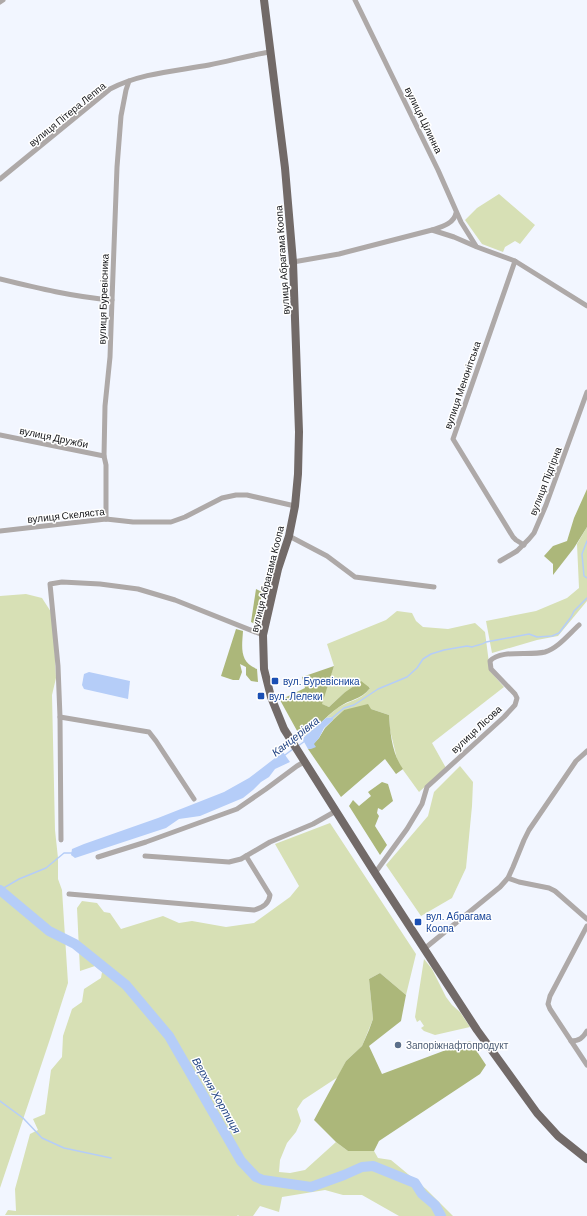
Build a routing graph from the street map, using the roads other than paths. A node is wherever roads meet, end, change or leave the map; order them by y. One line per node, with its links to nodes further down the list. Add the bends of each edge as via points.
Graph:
1 (2, 0): 4 (street)
2 (264, 0): 5 (main road, вулиця Абрагама Коопа)
3 (355, 0): 8 (street, вулиця Цілинна, via 438,170)
4 (0, 2)
5 (270, 52): 6 (street, вулиця Пітера Леппа); 12 (main road, вулиця Абрагама Коопа, via 285,168)
6 (129, 81): 7 (street, вулиця Пітера Леппа, via 110,89); 14 (street, вулиця Буревісника, via 122,108)
7 (0, 179)
8 (456, 213): 9 (street, via 456,217 449,223); 10 (street, вулиця Цілинна)
9 (432, 230): 10 (street); 12 (street, via 339,254)
10 (477, 248): 11 (street)
11 (515, 261): 15 (street); 23 (street, вулиця Менонітська, via 453,439 516,540)
12 (293, 262): 19 (main road, вулиця Абрагама Коопа, via 299,432)
13 (0, 279): 14 (street, via 98,300)
14 (112, 300): 18 (street, вулиця Буревісника)
15 (587, 306)
16 (587, 392): 23 (street, вулиця Підгірна, via 546,506 534,532)
17 (0, 434): 18 (street, вулиця Дружби)
18 (104, 456): 20 (street, вулиця Буревісника)
19 (295, 506): 20 (street, вулиця Скеляста, via 247,495 236,495 222,498 171,522); 22 (main road, вулиця Абрагама Коопа)
20 (106, 519): 21 (street, вулиця Скеляста)
21 (0, 531)
22 (289, 536): 25 (street, via 327,556 354,577); 27 (main road, вулиця Абрагама Коопа, via 278,569)
23 (524, 545): 24 (street, вулиця Підгірна)
24 (500, 561)
25 (434, 588)
26 (579, 625): 37 (street, вулиця Лісова, via 554,648 537,653 498,655 490,661 491,669 515,694 515,705 428,787 417,813)
27 (263, 635): 28 (street, via 175,600 138,589 100,584 50,584); 30 (main road, вулиця Абрагама Коопа, via 264,669 271,697 284,729)
28 (60, 717): 31 (street, via 149,732); 33 (street)
29 (587, 751): 38 (street, via 576,761 529,830)
30 (304, 762): 32 (main road, вулиця Абрагама Коопа); 36 (street, via 237,809)
31 (194, 799)
32 (336, 811): 35 (street); 37 (main road, вулиця Абрагама Коопа)
33 (61, 840)
34 (145, 856): 35 (street, via 229,862)
35 (246, 856): 39 (street, via 270,895 269,901 260,909)
36 (98, 857)
37 (375, 873): 42 (main road, вулиця Абрагама Коопа)
38 (508, 878): 40 (street, via 555,891); 42 (street)
39 (69, 894)
40 (587, 919)
41 (587, 926): 44 (street, via 549,1000 550,1009)
42 (424, 949): 46 (main road, вулиця Абрагама Коопа, via 477,1030 537,1113 558,1136)
43 (587, 1031): 44 (street, via 582,1038)
44 (571, 1042): 45 (street)
45 (587, 1065)
46 (587, 1159)

